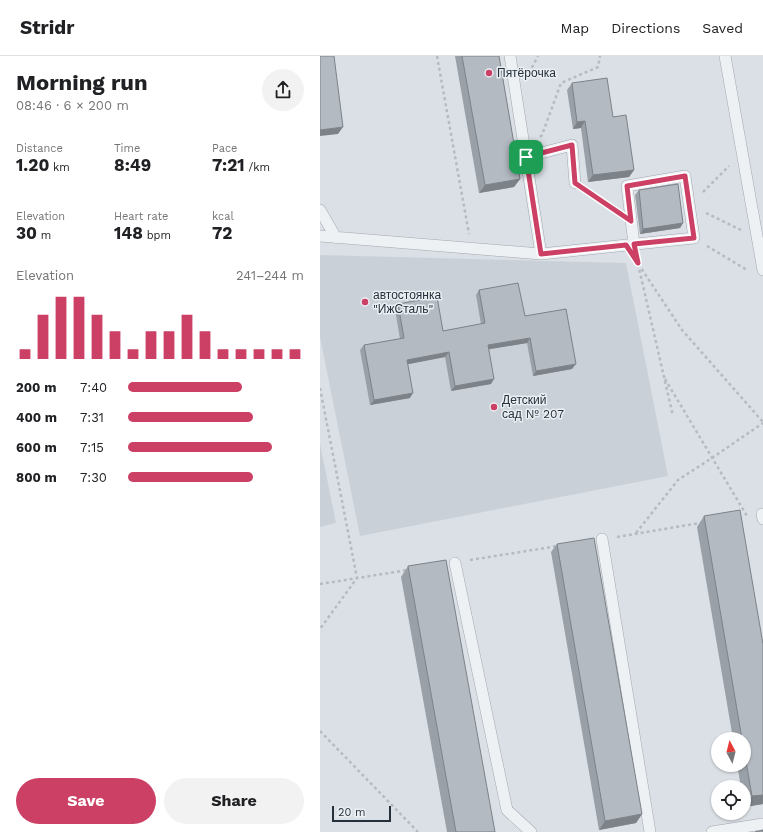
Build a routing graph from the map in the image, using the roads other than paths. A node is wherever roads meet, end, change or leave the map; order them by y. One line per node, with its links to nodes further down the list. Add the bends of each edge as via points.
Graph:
1 (510, 56): 3 (lane)
2 (725, 56): 10 (lane)
3 (526, 157): 4 (lane, via 572,145); 9 (lane)
4 (575, 183)
5 (320, 210): 7 (lane)
6 (320, 236): 7 (lane)
7 (336, 238): 9 (lane)
8 (630, 245): 8 (lane, via 631,221 627,186 685,176 694,238); 9 (lane)
9 (541, 254)
10 (763, 270)
11 (763, 514): 12 (lane)
12 (763, 519)
13 (602, 539): 17 (lane)
14 (455, 562): 16 (lane, via 507,810)
15 (763, 824): 18 (lane)
16 (531, 832)
17 (650, 832)
18 (712, 832)

